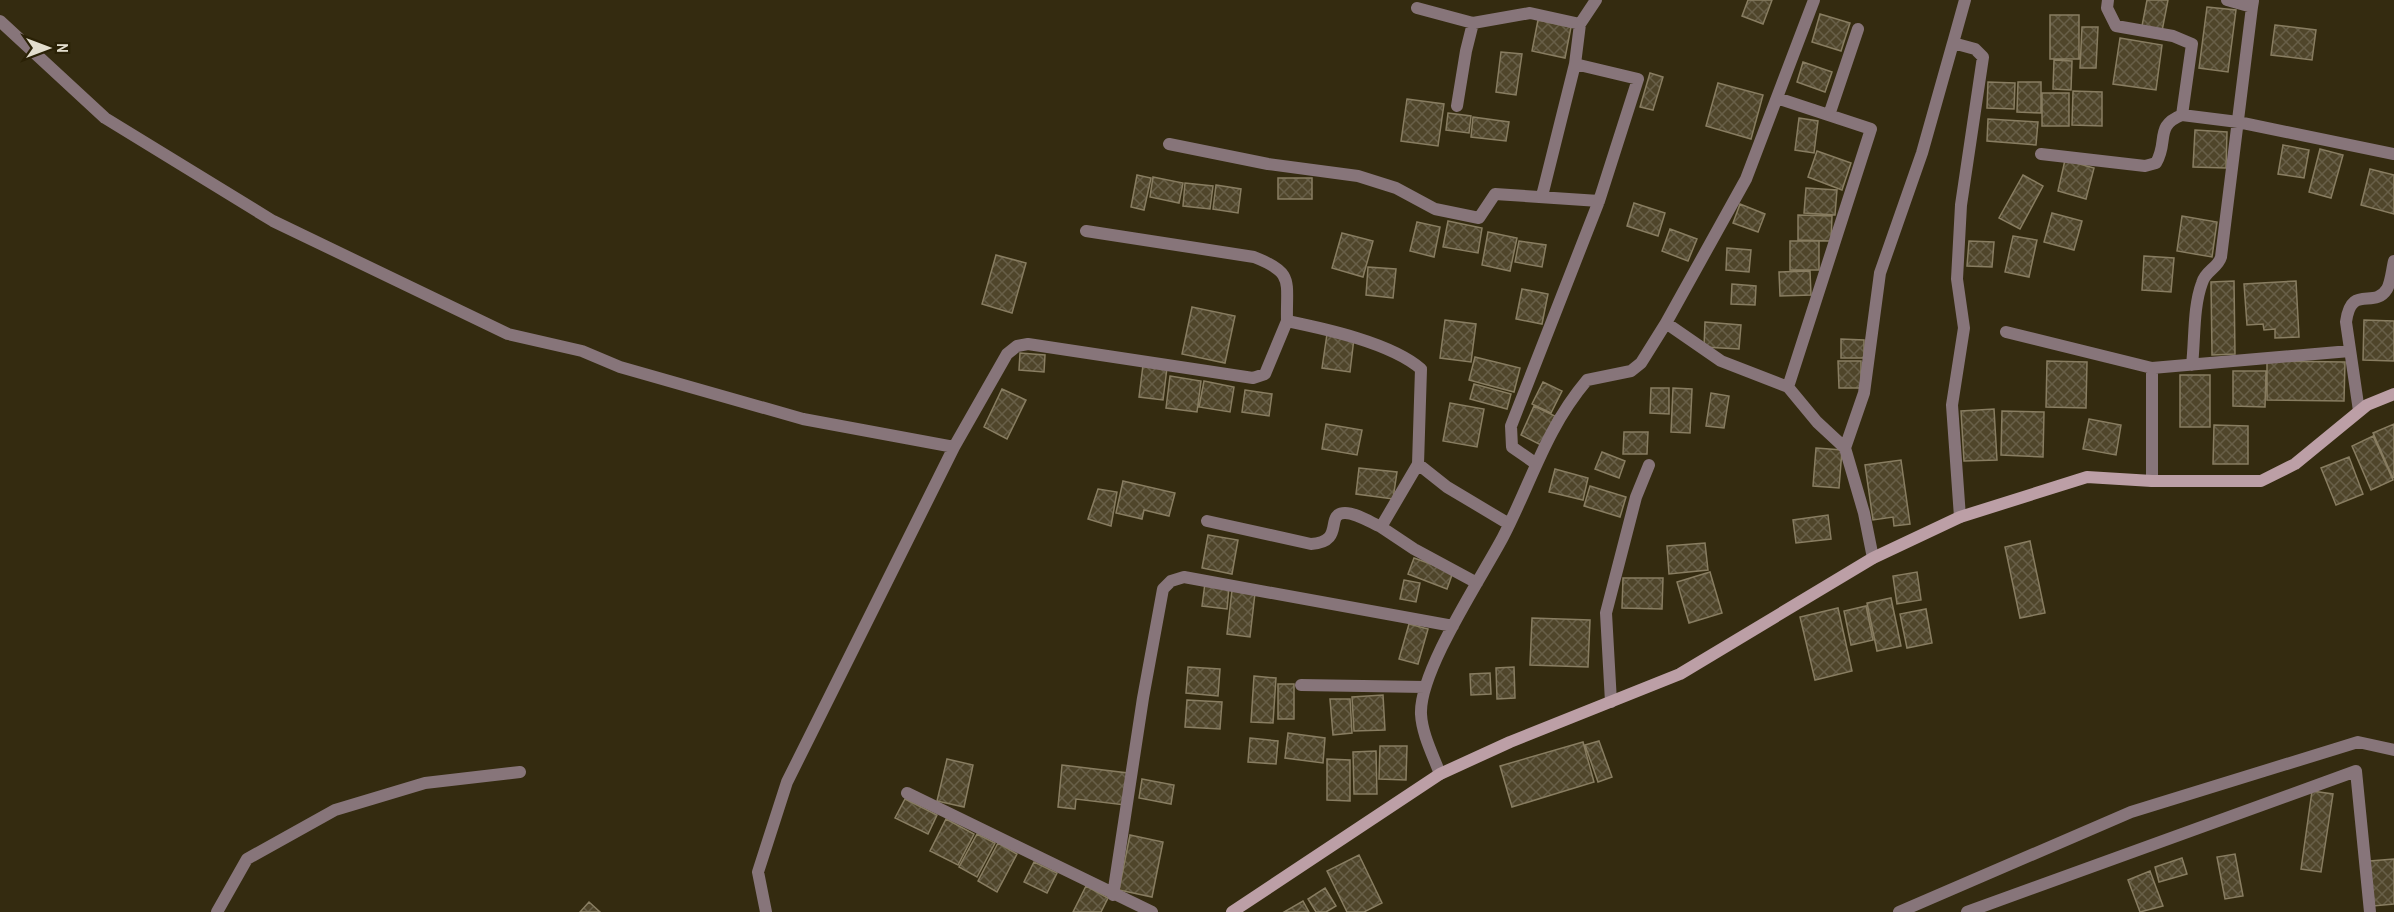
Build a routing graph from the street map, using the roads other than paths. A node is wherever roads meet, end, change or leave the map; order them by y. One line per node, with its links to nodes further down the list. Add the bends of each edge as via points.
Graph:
1 (1596, 0): 10 (street)
2 (1814, 0): 14 (street)
3 (1965, 0): 12 (street)
4 (2108, 0): 17 (street, via 2107,8 2116,26 2173,36 2192,44)
5 (2227, 0): 6 (street)
6 (2253, 3): 18 (street)
7 (1417, 8): 9 (street)
8 (0, 21): 35 (street, via 115,124 273,220 508,334 582,351 620,367 803,419)
9 (1473, 23): 10 (street, via 1530,13); 15 (street)
10 (1580, 24): 13 (street)
11 (1858, 29): 16 (street)
12 (1953, 43): 36 (street, via 1922,153 1880,273 1864,393); 41 (street, via 1983,57 1961,205 1957,279 1964,328 1953,405)
13 (1575, 64): 22 (street); 23 (street, via 1638,79)
14 (1777, 98): 16 (street); 27 (street, via 1746,179)
15 (1458, 106)
16 (1828, 115): 32 (street, via 1871,129)
17 (2182, 115): 18 (street); 20 (street, via 2165,126 2156,163)
18 (2238, 122): 21 (street); 30 (street, via 2221,257 2205,273 2200,286)
19 (1169, 144): 22 (street, via 1268,164 1358,176 1396,188 1435,208 1479,218 1495,194)
20 (2041, 154)
21 (2394, 154)
22 (1542, 196): 23 (street)
23 (1599, 201): 38 (street, via 1511,426 1512,447)
24 (1086, 231): 26 (street, via 1254,257 1278,267 1286,280)
25 (2394, 261): 29 (street, via 2387,289 2380,296 2355,301 2348,307)
26 (1287, 321): 35 (street, via 1265,374 1253,378 1028,344 1017,346 1007,354); 37 (street, via 1337,332 1410,360 1421,369)
27 (1666, 323): 32 (street, via 1721,361); 38 (street, via 1641,363 1631,371 1587,381 1560,415)
28 (2006, 332): 31 (street)
29 (2350, 351): 30 (street); 34 (street)
30 (2192, 364): 31 (street)
31 (2152, 368): 40 (street)
32 (1788, 387): 36 (street)
33 (2394, 394): 34 (street)
34 (2359, 411): 40 (street, via 2295,464 2261,481)
35 (954, 447): 57 (street, via 787,782 758,872)
36 (1845, 448): 45 (street)
37 (1418, 464): 43 (street, via 1447,487); 44 (street)
38 (1535, 464): 43 (street)
39 (1649, 465): 50 (street, via 1636,496 1606,613)
40 (2152, 481): 41 (street, via 2087,477)
41 (1960, 517): 45 (street)
42 (1207, 522): 44 (street, via 1311,544 1329,539 1340,513 1347,512)
43 (1509, 524): 46 (street)
44 (1381, 527): 46 (street)
45 (1872, 558): 50 (street, via 1680,674)
46 (1477, 583): 47 (street)
47 (1454, 626): 49 (street); 55 (street, via 1184,576 1171,581 1163,589)
48 (1301, 685): 49 (street)
49 (1425, 687): 53 (street, via 1421,713)
50 (1611, 702): 53 (street)
51 (2394, 750): 60 (street, via 2358,742 2131,812)
52 (520, 772): 56 (street, via 425,783 335,810 246,859)
53 (1440, 774): 59 (street)
54 (907, 793): 55 (street)
55 (1113, 895): 58 (street)
56 (216, 912)
57 (766, 912)
58 (1152, 912)
59 (1232, 912)
60 (1899, 912)
61 (1967, 912): 62 (street, via 2356,771)
62 (2370, 912)

